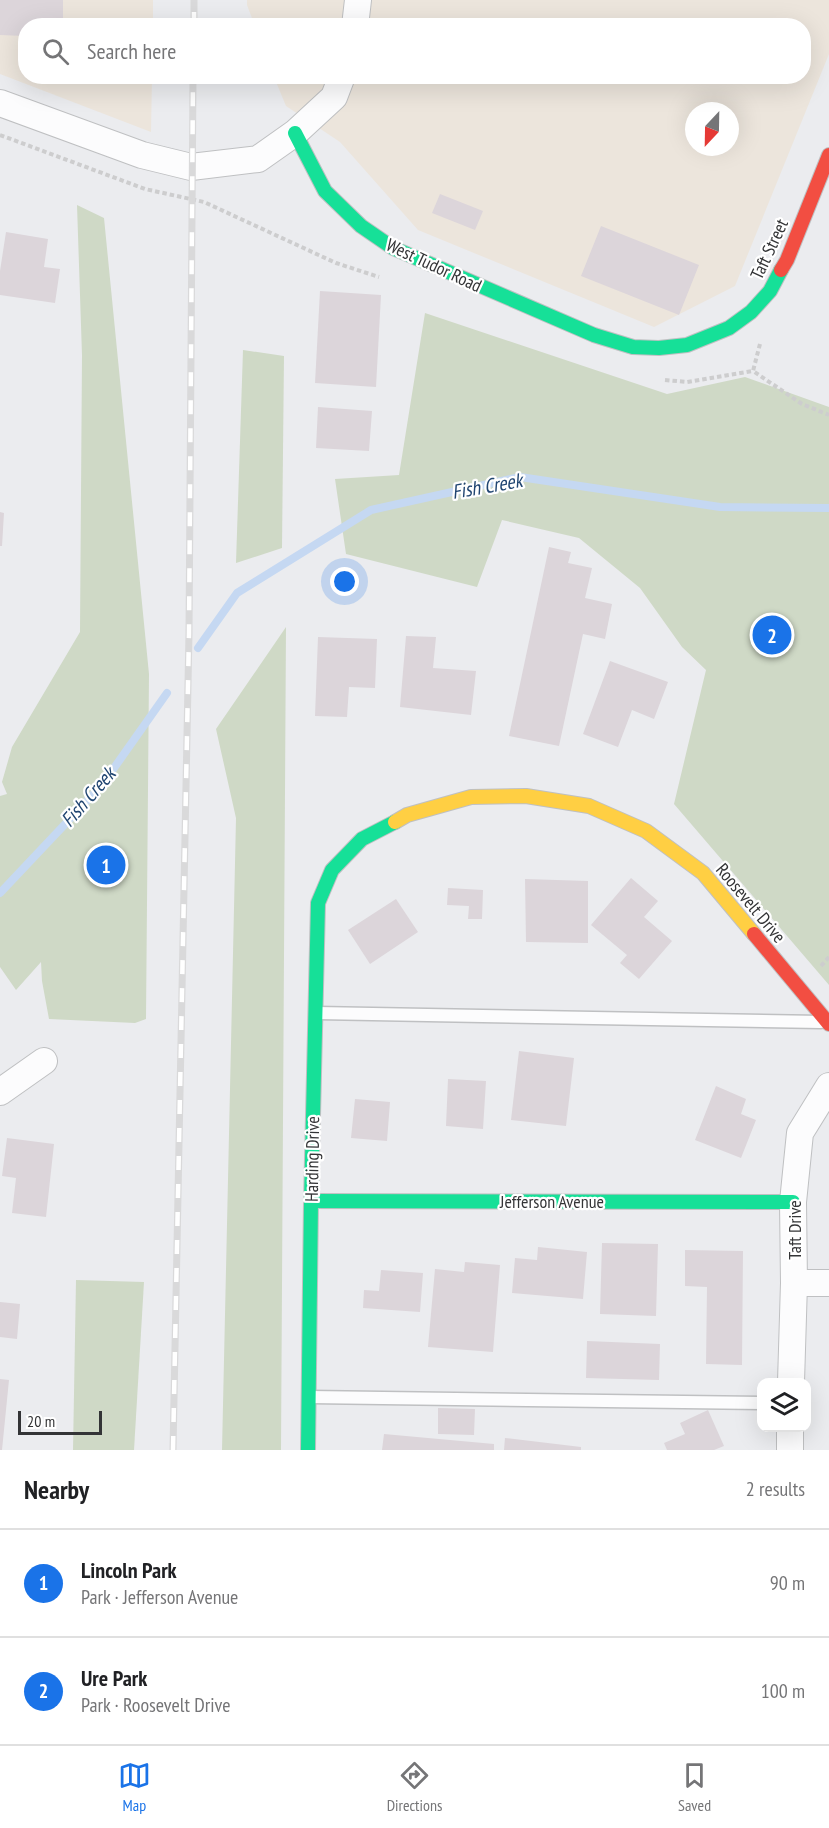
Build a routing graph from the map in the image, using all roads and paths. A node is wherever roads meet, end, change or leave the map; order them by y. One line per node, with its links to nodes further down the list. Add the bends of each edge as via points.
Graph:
1 (358, 0): 2 (street)
2 (356, 18)
3 (339, 84): 5 (street, via 334,97)
4 (0, 103): 5 (street, via 142,155 191,167 258,159)
5 (295, 133): 8 (street, West Tudor Road, via 324,191 361,226 393,248 594,335 633,346 687,345)
6 (829, 155): 8 (street, Taft Street, via 787,260 770,291 751,312)
7 (762, 334): 9 (path, via 753,371 802,404)
8 (712, 335)
9 (829, 415)
10 (332, 870): 11 (street, Harding Drive, via 318,903); 12 (street, Roosevelt Drive, via 362,839 407,815 471,797 526,796 589,806 646,831 703,873)
11 (315, 1012): 12 (lane); 16 (street, Harding Drive)
12 (828, 1023)
13 (44, 1061): 15 (street)
14 (829, 1086): 17 (street, Taft Drive, via 800,1133)
15 (0, 1092)
16 (311, 1201): 17 (street, Jefferson Avenue); 21 (street, Harding Drive)
17 (793, 1202): 18 (street, Taft Drive)
18 (794, 1282): 19 (street); 20 (street, Taft Drive)
19 (829, 1283)
20 (791, 1378)
21 (309, 1397): 22 (lane); 24 (street, Harding Drive)
22 (757, 1403)
23 (790, 1432): 25 (street)
24 (308, 1450)
25 (790, 1450)

